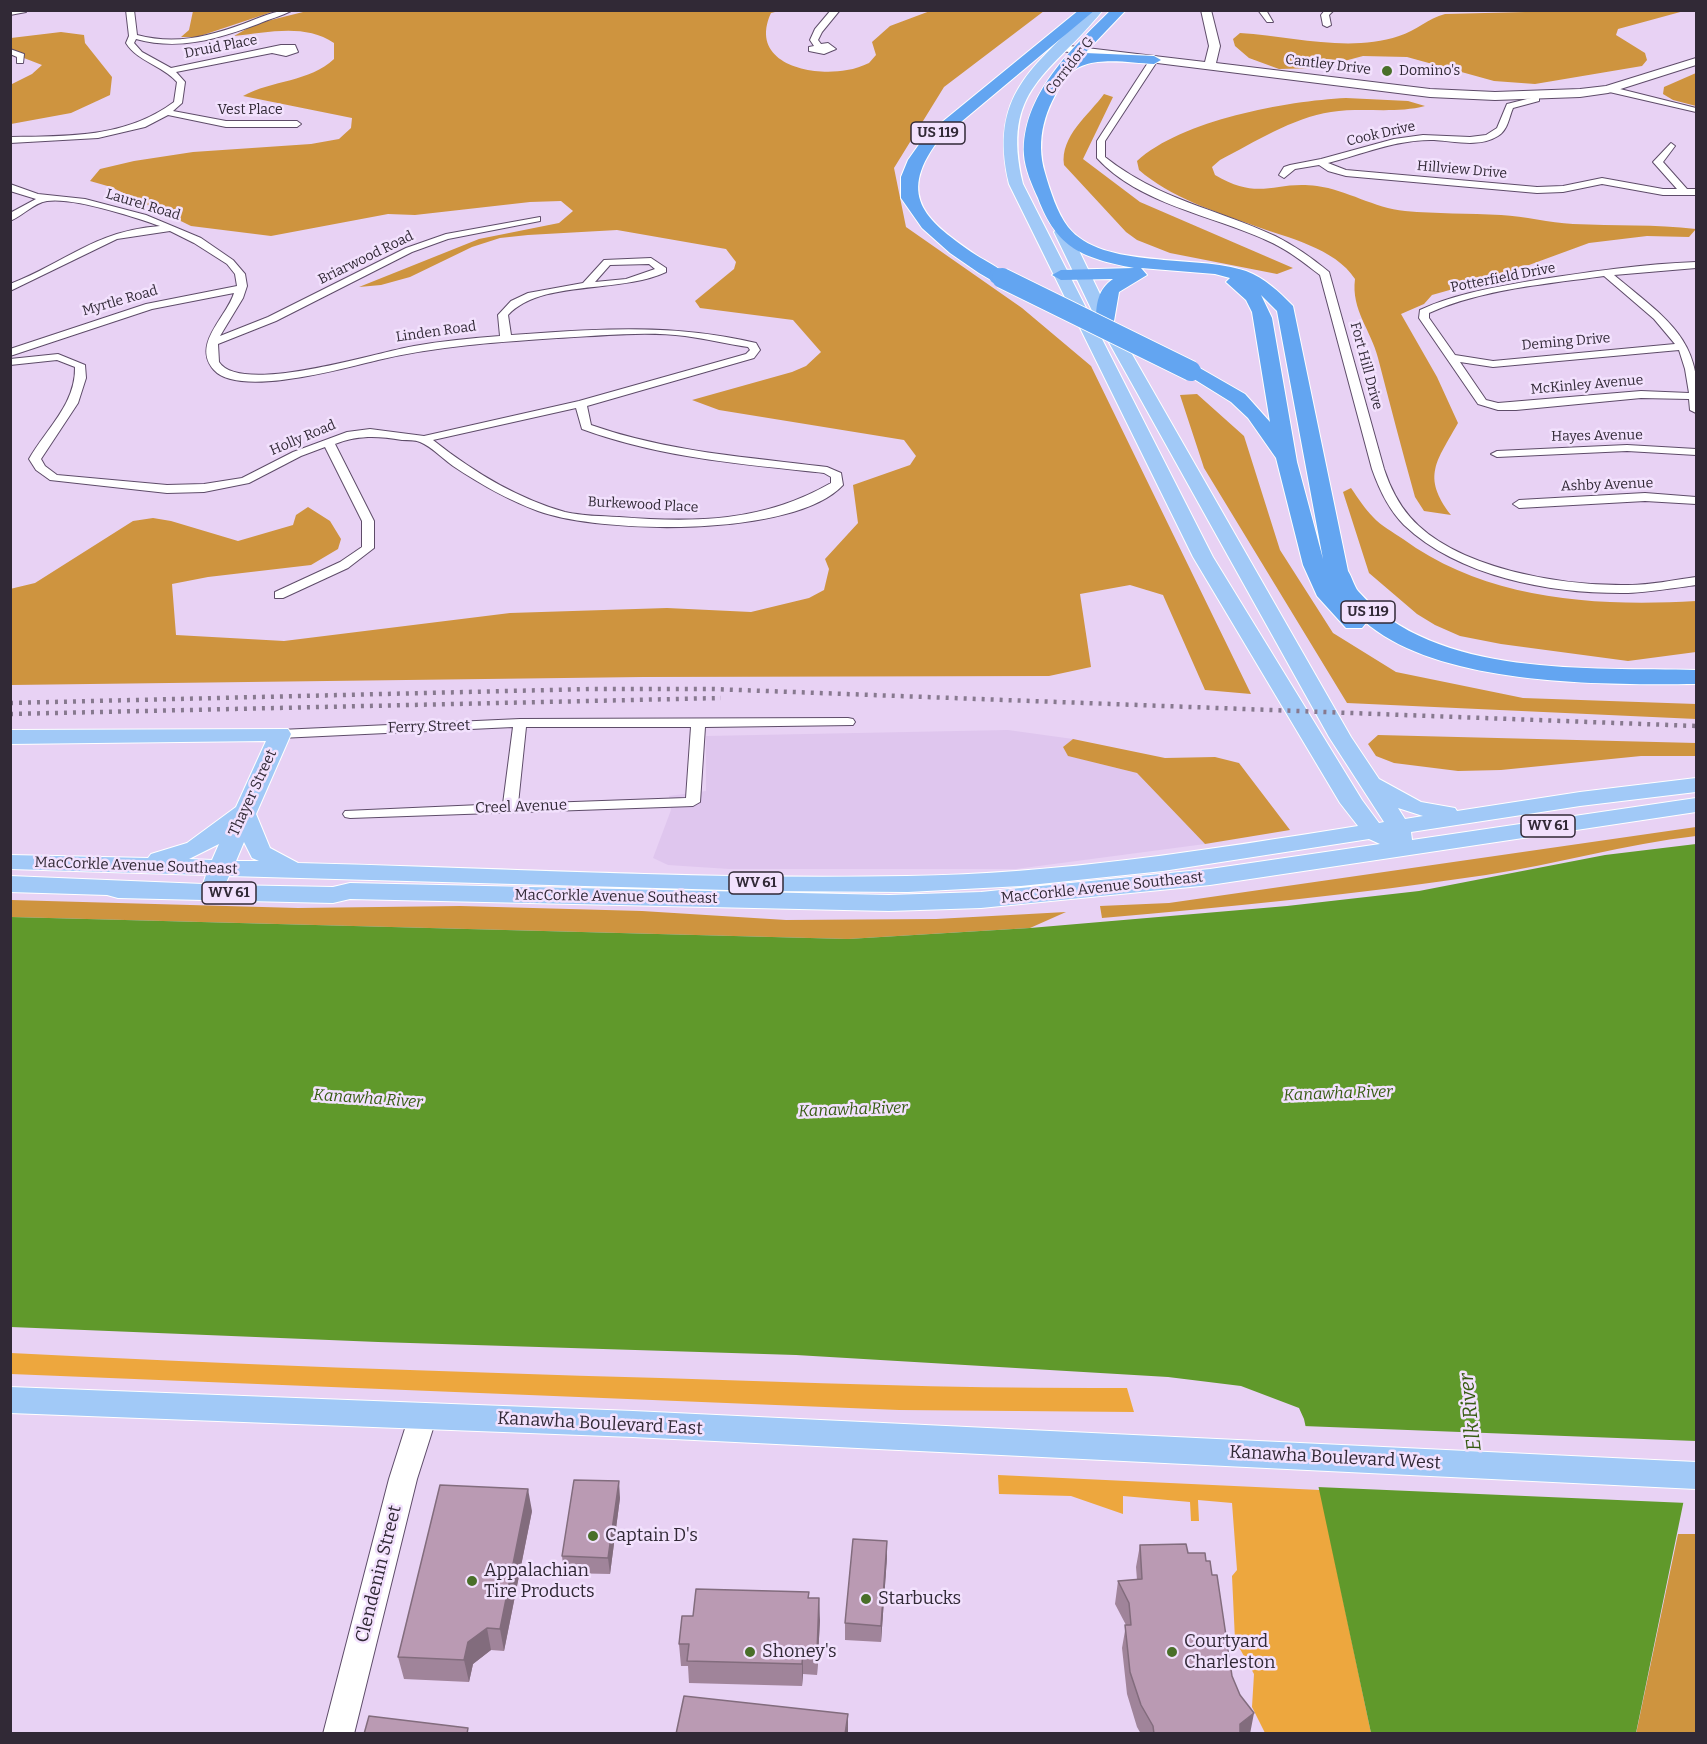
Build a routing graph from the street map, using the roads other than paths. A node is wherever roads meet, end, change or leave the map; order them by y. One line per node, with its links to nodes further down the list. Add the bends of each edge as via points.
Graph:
1 (130, 10): 12 (street)
2 (289, 10): 12 (street, via 183,44 151,42)
3 (836, 10): 14 (street, via 818,31 814,40)
4 (1088, 10): 71 (highway, US 119, bridge, via 931,139 912,166 907,187 915,207 928,225 966,257 997,276 1238,398 1255,414)
5 (1097, 10): 15 (main road)
6 (1119, 10): 13 (highway, Corridor G)
7 (1206, 10): 22 (street, via 1214,53)
8 (1262, 10): 10 (street)
9 (1330, 10): 11 (street, via 1325,15)
10 (1270, 20)
11 (1327, 25)
12 (133, 36): 24 (street, via 133,50)
13 (1091, 39): 18 (highway, Corridor G); 19 (highway, via 1109,51)
14 (818, 46)
15 (1061, 48): 18 (street, Cantley Drive); 51 (main road, via 1023,91 1011,119 1009,153 1016,184)
16 (274, 50): 24 (street, Druid Place)
17 (10, 51): 20 (street, via 21,56)
18 (1081, 51): 19 (street, Cantley Drive); 23 (highway, Corridor G)
19 (1154, 60): 22 (street, Cantley Drive); 23 (highway, via 1088,57); 74 (street, Fort Hill Drive, via 1101,141 1101,158 1114,171 1139,185 1274,239 1300,253 1325,274 1380,477 1396,508 1413,526 1463,557 1523,577 1606,588)
20 (20, 61)
21 (1696, 62): 25 (street, Cantley Drive)
22 (1208, 66): 26 (street, Cantley Drive, via 1430,93)
23 (1066, 69): 44 (highway, Corridor G, via 1037,115 1032,139 1036,173)
24 (173, 70): 28 (street, via 181,82 180,96)
25 (1608, 88): 26 (street, Cantley Drive); 27 (street)
26 (1533, 95): 32 (street, Cook Drive, via 1536,99 1510,106 1501,130 1495,135 1401,141)
27 (1696, 110)
28 (168, 112): 29 (street, Vest Place, via 225,124); 30 (street, via 141,125 110,132)
29 (297, 124)
30 (10, 140)
31 (1671, 146): 35 (street, via 1658,162)
32 (1321, 162): 33 (street, Cook Drive, via 1291,167); 35 (street, Hillview Drive, via 1346,173 1538,190 1602,181)
33 (1284, 175)
34 (10, 187): 37 (street, Laurel Road)
35 (1684, 192): 36 (street)
36 (1696, 192)
37 (22, 193): 38 (street, Laurel Road); 39 (street)
38 (47, 199): 39 (street); 41 (street, Laurel Road, via 84,202)
39 (21, 210): 40 (street)
40 (10, 218)
41 (141, 218): 43 (street, Laurel Road); 45 (street)
42 (537, 219): 57 (street, Briarwood Road, via 446,237 409,250 272,319)
43 (174, 229): 45 (street); 54 (street, Laurel Road, via 203,242 237,268)
44 (1062, 232): 47 (highway, US 119, via 1106,257); 49 (main road)
45 (121, 235): 53 (street, via 32,281)
46 (1696, 265): 50 (street, Potterfield Drive, via 1665,265)
47 (1215, 268): 49 (highway, via 1160,267); 76 (highway, US 119, via 1262,284 1286,310 1337,571 1348,594 1370,614 1423,647 1480,664)
48 (1154, 272): 49 (highway); 55 (highway, via 1126,279 1112,288 1105,298); 71 (highway, via 1183,271 1218,277 1236,282 1258,300)
49 (1082, 274): 51 (highway); 55 (main road)
50 (1607, 274): 59 (street); 61 (street, Potterfield Drive, via 1505,289 1429,308 1424,318)
51 (1061, 275): 83 (main road, via 1203,556)
52 (586, 286): 52 (street, via 638,278 662,270 651,261 608,262); 56 (street, via 538,294 513,303 503,315)
53 (10, 288)
54 (241, 289): 57 (street, via 240,298 221,323); 60 (street, Myrtle Road, via 150,306)
55 (1105, 321): 82 (main road)
56 (506, 338): 57 (street, Linden Road, via 414,349 303,372 252,378 224,374 210,354); 58 (street, Linden Road, via 684,333)
57 (213, 342)
58 (752, 345): 65 (street, Holly Road, via 755,350 750,356)
59 (1683, 346): 61 (street, Deming Drive, via 1493,364); 63 (street)
60 (10, 353)
61 (1452, 358): 64 (street, Potterfield Drive)
62 (10, 362): 68 (street, Holly Road, via 58,357 80,365 82,378 74,402 35,459 54,478 142,487 204,488 245,481)
63 (1695, 396): 64 (street, McKinley Avenue, via 1639,395 1503,407); 66 (street)
64 (1482, 402)
65 (581, 404): 67 (street, Holly Road); 67 (street, Burkewood Place, via 586,428 621,441 705,456 827,470 837,475 837,484 820,496 735,521 691,524 564,515 508,493)
66 (1696, 410)
67 (424, 439): 68 (street, Holly Road, via 370,432)
68 (328, 441): 75 (street, via 368,521 368,548 344,565)
69 (1696, 452): 70 (street, Hayes Avenue, via 1627,448)
70 (1497, 454)
71 (1287, 462): 76 (highway, US 119, via 1314,565 1328,596 1355,624 1376,637 1425,661 1493,679 1556,687)
72 (1696, 501): 73 (street, Ashby Avenue, via 1645,497)
73 (1518, 504)
74 (1696, 582)
75 (279, 595)
76 (1691, 683)
77 (848, 722): 79 (street, Ferry Street)
78 (520, 723): 79 (street, Ferry Street); 80 (street, Ferry Street); 86 (street)
79 (699, 724): 86 (street, Creel Avenue, via 693,802)
80 (280, 734): 81 (main road, Ferry Street); 87 (main road, Thayer Street)
81 (10, 737)
82 (1368, 781): 89 (main road, via 1415,808); 91 (main road)
83 (1341, 784): 90 (main road); 92 (main road, via 1344,804 1334,825)
84 (1696, 785): 89 (main road, WV 61)
85 (1696, 805): 91 (main road, WV 61)
86 (510, 808): 88 (street, Creel Avenue)
87 (244, 812): 94 (main road, via 260,853); 95 (main road, via 204,846); 96 (main road, Thayer Street)
88 (350, 814)
89 (1482, 814): 91 (main road, WV 61)
90 (1374, 832): 91 (main road, WV 61); 92 (main road, MacCorkle Avenue Southeast / WV 61)
91 (1400, 839): 98 (main road, MacCorkle Avenue Southeast / WV 61, via 1210,878 981,900 878,902)
92 (1292, 845): 94 (main road, MacCorkle Avenue Southeast / WV 61, via 1163,864 908,884)
93 (10, 862): 95 (main road, MacCorkle Avenue Southeast / WV 61)
94 (311, 871): 96 (main road, MacCorkle Avenue Southeast / WV 61)
95 (111, 876): 96 (main road, MacCorkle Avenue Southeast / WV 61, via 122,884); 97 (main road, MacCorkle Avenue Southeast / WV 61); 98 (main road, MacCorkle Avenue Southeast / WV 61, via 118,890 321,895)
96 (216, 877): 98 (main road, MacCorkle Avenue Southeast / WV 61)
97 (10, 884)
98 (350, 891)
99 (10, 1400): 100 (main road, Kanawha Boulevard East)
100 (423, 1416): 101 (main road, Kanawha Boulevard East); 103 (street, Clendenin Street, via 403,1479)
101 (1190, 1451): 102 (main road, Kanawha Boulevard West)
102 (1696, 1476)
103 (338, 1734)

